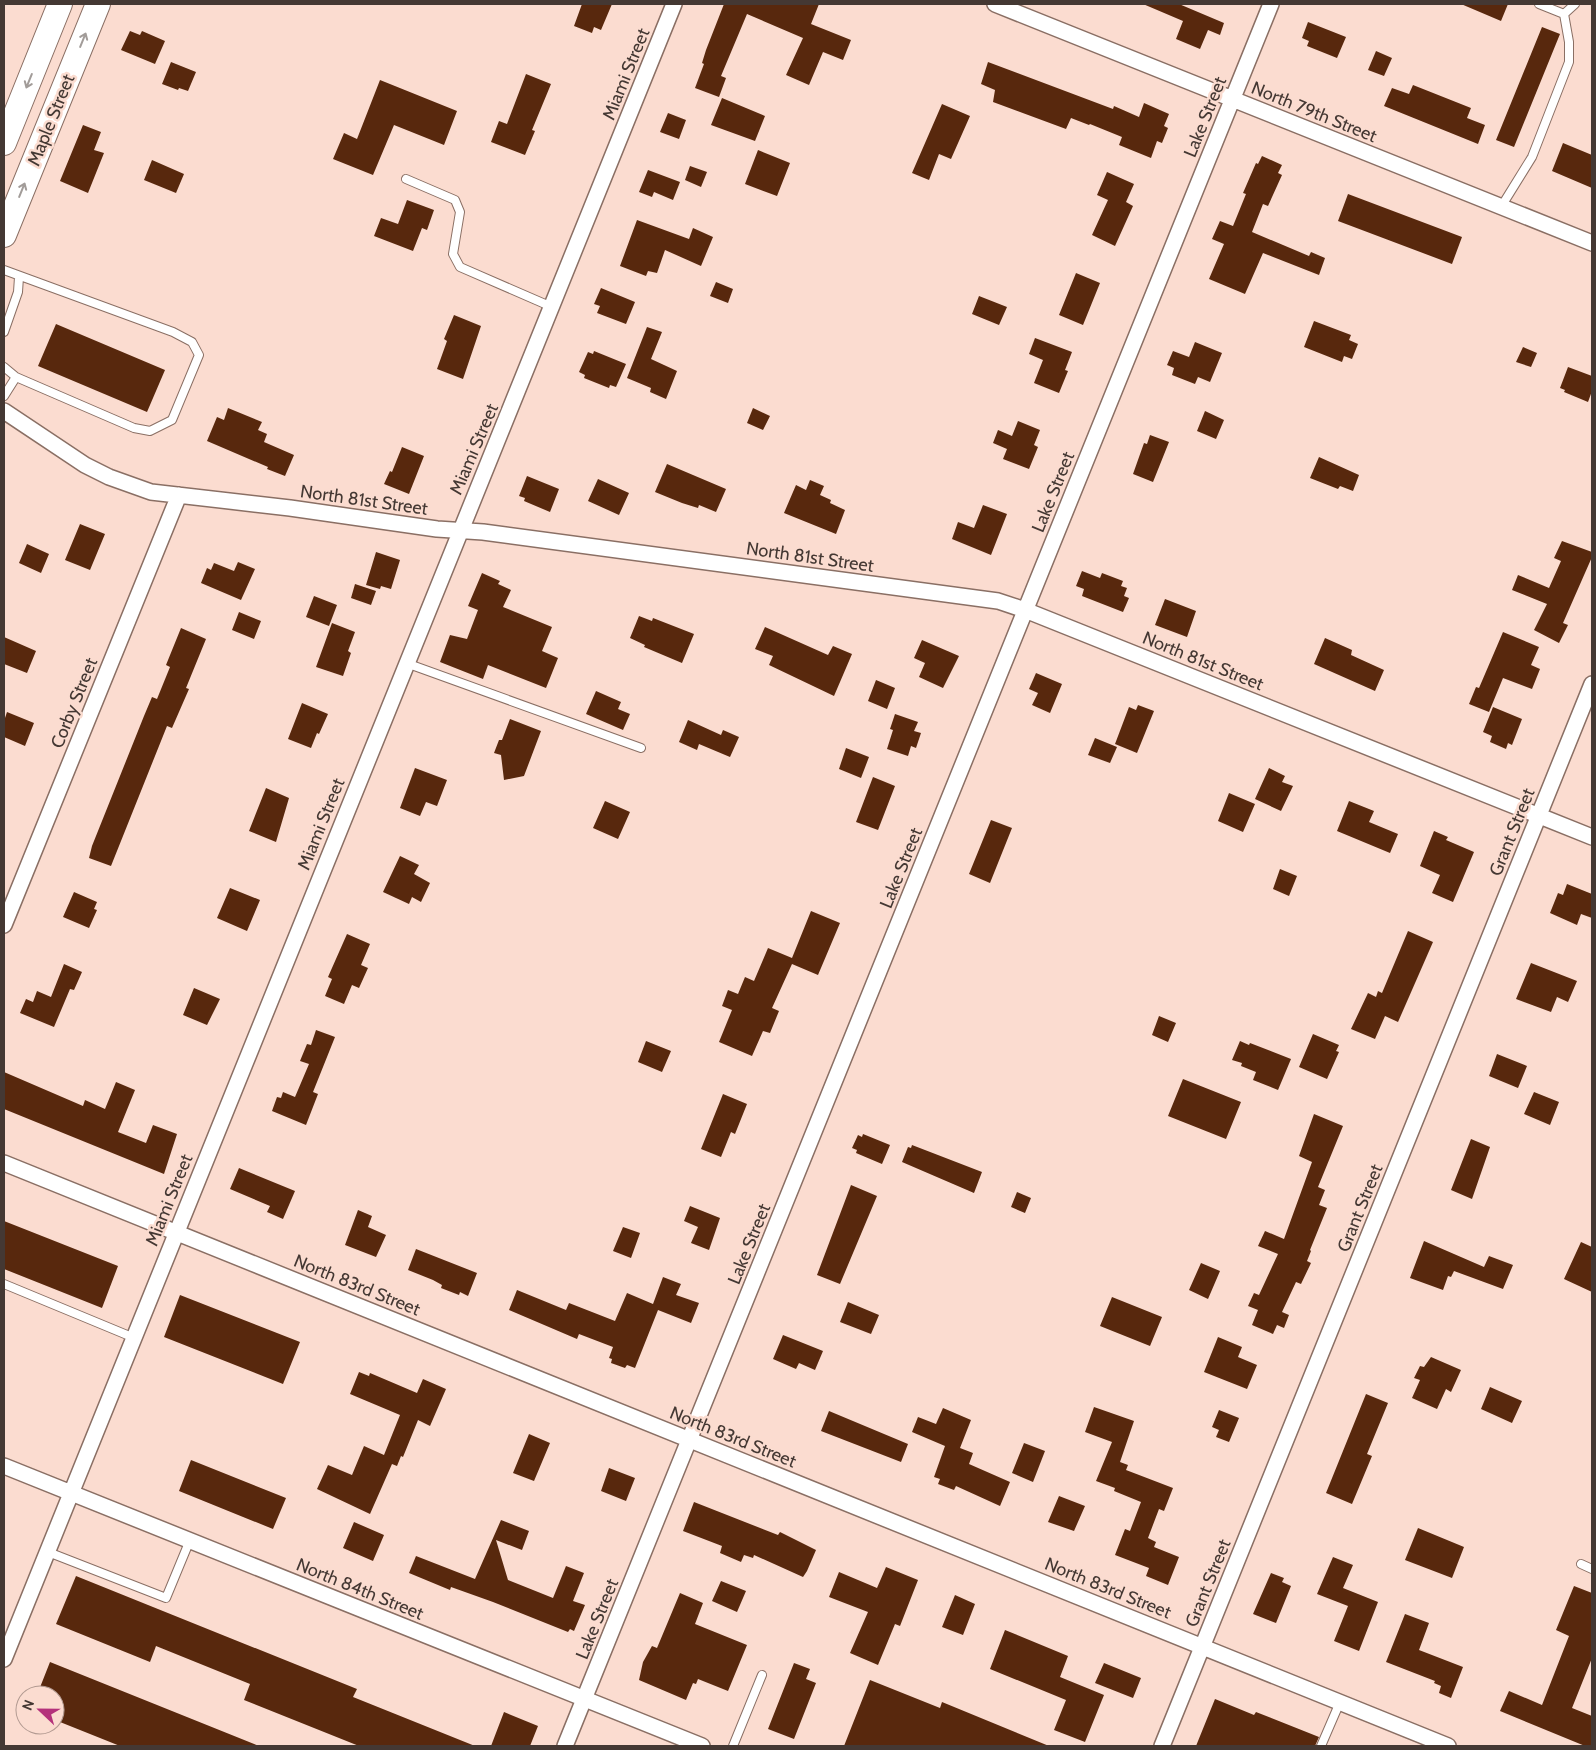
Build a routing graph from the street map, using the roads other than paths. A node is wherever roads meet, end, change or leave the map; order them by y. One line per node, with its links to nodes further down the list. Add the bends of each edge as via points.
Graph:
1 (60, 4): 10 (main road, Maple Street, one-way to 10)
2 (98, 4): 13 (main road, Maple Street, one-way to 2)
3 (674, 4): 17 (street, Miami Street)
4 (995, 4): 9 (street, North 79th Street)
5 (1271, 4): 9 (street, Lake Street)
6 (1538, 4): 8 (lane)
7 (1575, 4): 8 (lane)
8 (1564, 14): 12 (lane, via 1569,62 1532,157)
9 (1233, 99): 12 (street, North 79th Street); 25 (street, Lake Street)
10 (4, 144)
11 (406, 179): 17 (lane, via 455,200 460,212 453,254 460,267)
12 (1501, 207): 14 (street, North 79th Street)
13 (4, 235)
14 (1592, 243)
15 (4, 270): 16 (lane)
16 (19, 277): 18 (lane, via 18,292); 20 (lane, via 173,332 192,342 199,355 172,420 150,431 134,428)
17 (552, 307): 24 (street, Miami Street)
18 (4, 332)
19 (4, 367): 20 (lane)
20 (16, 377): 21 (lane)
21 (4, 396)
22 (4, 411): 23 (street, North 81st Street, via 85,466 145,490)
23 (179, 495): 24 (street, North 81st Street); 31 (street, Corby Street)
24 (460, 531): 25 (street, North 81st Street, via 998,601); 26 (street, Miami Street)
25 (1026, 610): 29 (street, North 81st Street); 36 (street, Lake Street)
26 (406, 663): 28 (lane); 33 (street, Miami Street)
27 (1592, 684): 29 (street, Grant Street)
28 (641, 748)
29 (1539, 816): 30 (street, North 81st Street); 43 (street, Grant Street)
30 (1592, 837)
31 (4, 925)
32 (4, 1163): 33 (street, North 83rd Street)
33 (176, 1233): 35 (street, Miami Street); 36 (street, North 83rd Street)
34 (4, 1284): 35 (lane)
35 (132, 1337): 38 (street, Miami Street)
36 (690, 1440): 43 (street, North 83rd Street); 46 (street, Lake Street)
37 (4, 1466): 38 (street, North 84th Street)
38 (72, 1493): 39 (street, North 84th Street); 40 (street, Miami Street)
39 (190, 1540): 40 (lane, via 166,1598); 46 (street, North 84th Street)
40 (48, 1552): 44 (street, Miami Street)
41 (1581, 1564): 42 (lane)
42 (1592, 1569)
43 (1203, 1646): 47 (street, North 83rd Street); 51 (street, Grant Street)
44 (4, 1659)
45 (762, 1675): 50 (lane)
46 (584, 1699): 48 (street, Lake Street); 49 (street, North 84th Street)
47 (1340, 1702): 52 (lane); 53 (street, North 83rd Street)
48 (565, 1746)
49 (702, 1746)
50 (734, 1746)
51 (1162, 1746)
52 (1321, 1746)
53 (1448, 1746)

